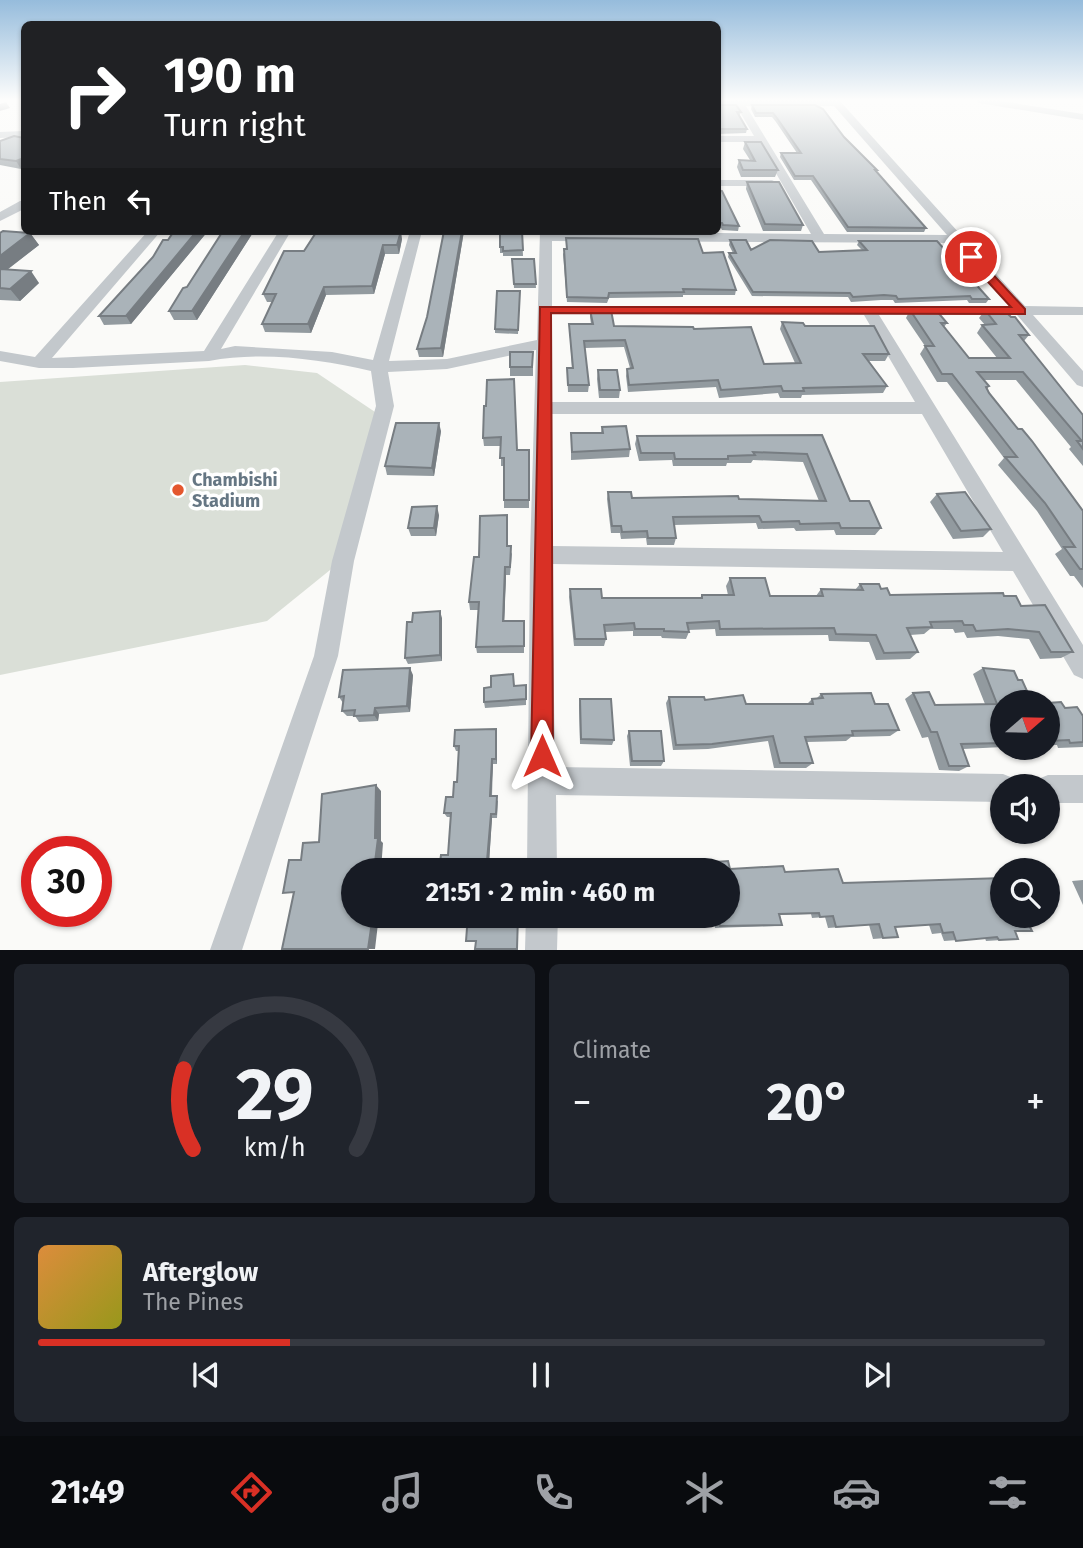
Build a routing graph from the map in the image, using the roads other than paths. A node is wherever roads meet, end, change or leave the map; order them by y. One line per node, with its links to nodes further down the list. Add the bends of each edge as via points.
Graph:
1 (765, 144): 4 (street)
2 (873, 144): 13 (street)
3 (721, 183): 4 (street)
4 (789, 183): 12 (street)
5 (21, 206): 6 (street)
6 (0, 217)
7 (151, 235): 21 (street)
8 (283, 235): 20 (street)
9 (415, 235): 22 (street)
10 (546, 235): 14 (street)
11 (614, 235): 12 (street)
12 (820, 238): 13 (street)
13 (955, 239): 16 (street)
14 (545, 310): 15 (street); 18 (street)
15 (869, 310): 16 (street); 25 (street)
16 (1021, 311): 17 (street); 23 (street)
17 (1083, 311)
18 (544, 343): 22 (street, via 447,364); 24 (street)
19 (0, 356): 21 (street)
20 (209, 356): 21 (street); 22 (street, via 235,351 273,353 332,357)
21 (39, 363)
22 (379, 367): 35 (street, via 386,406 343,561 326,656)
23 (1083, 381)
24 (544, 408): 25 (street); 26 (street)
25 (928, 408): 27 (street)
26 (541, 555): 27 (street); 29 (street)
27 (1019, 562): 28 (street)
28 (1083, 667)
29 (542, 781): 30 (street); 33 (street)
30 (990, 788)
31 (1060, 789): 32 (street)
32 (1083, 789)
33 (542, 858)
34 (542, 928): 36 (street)
35 (226, 950)
36 (541, 950)

